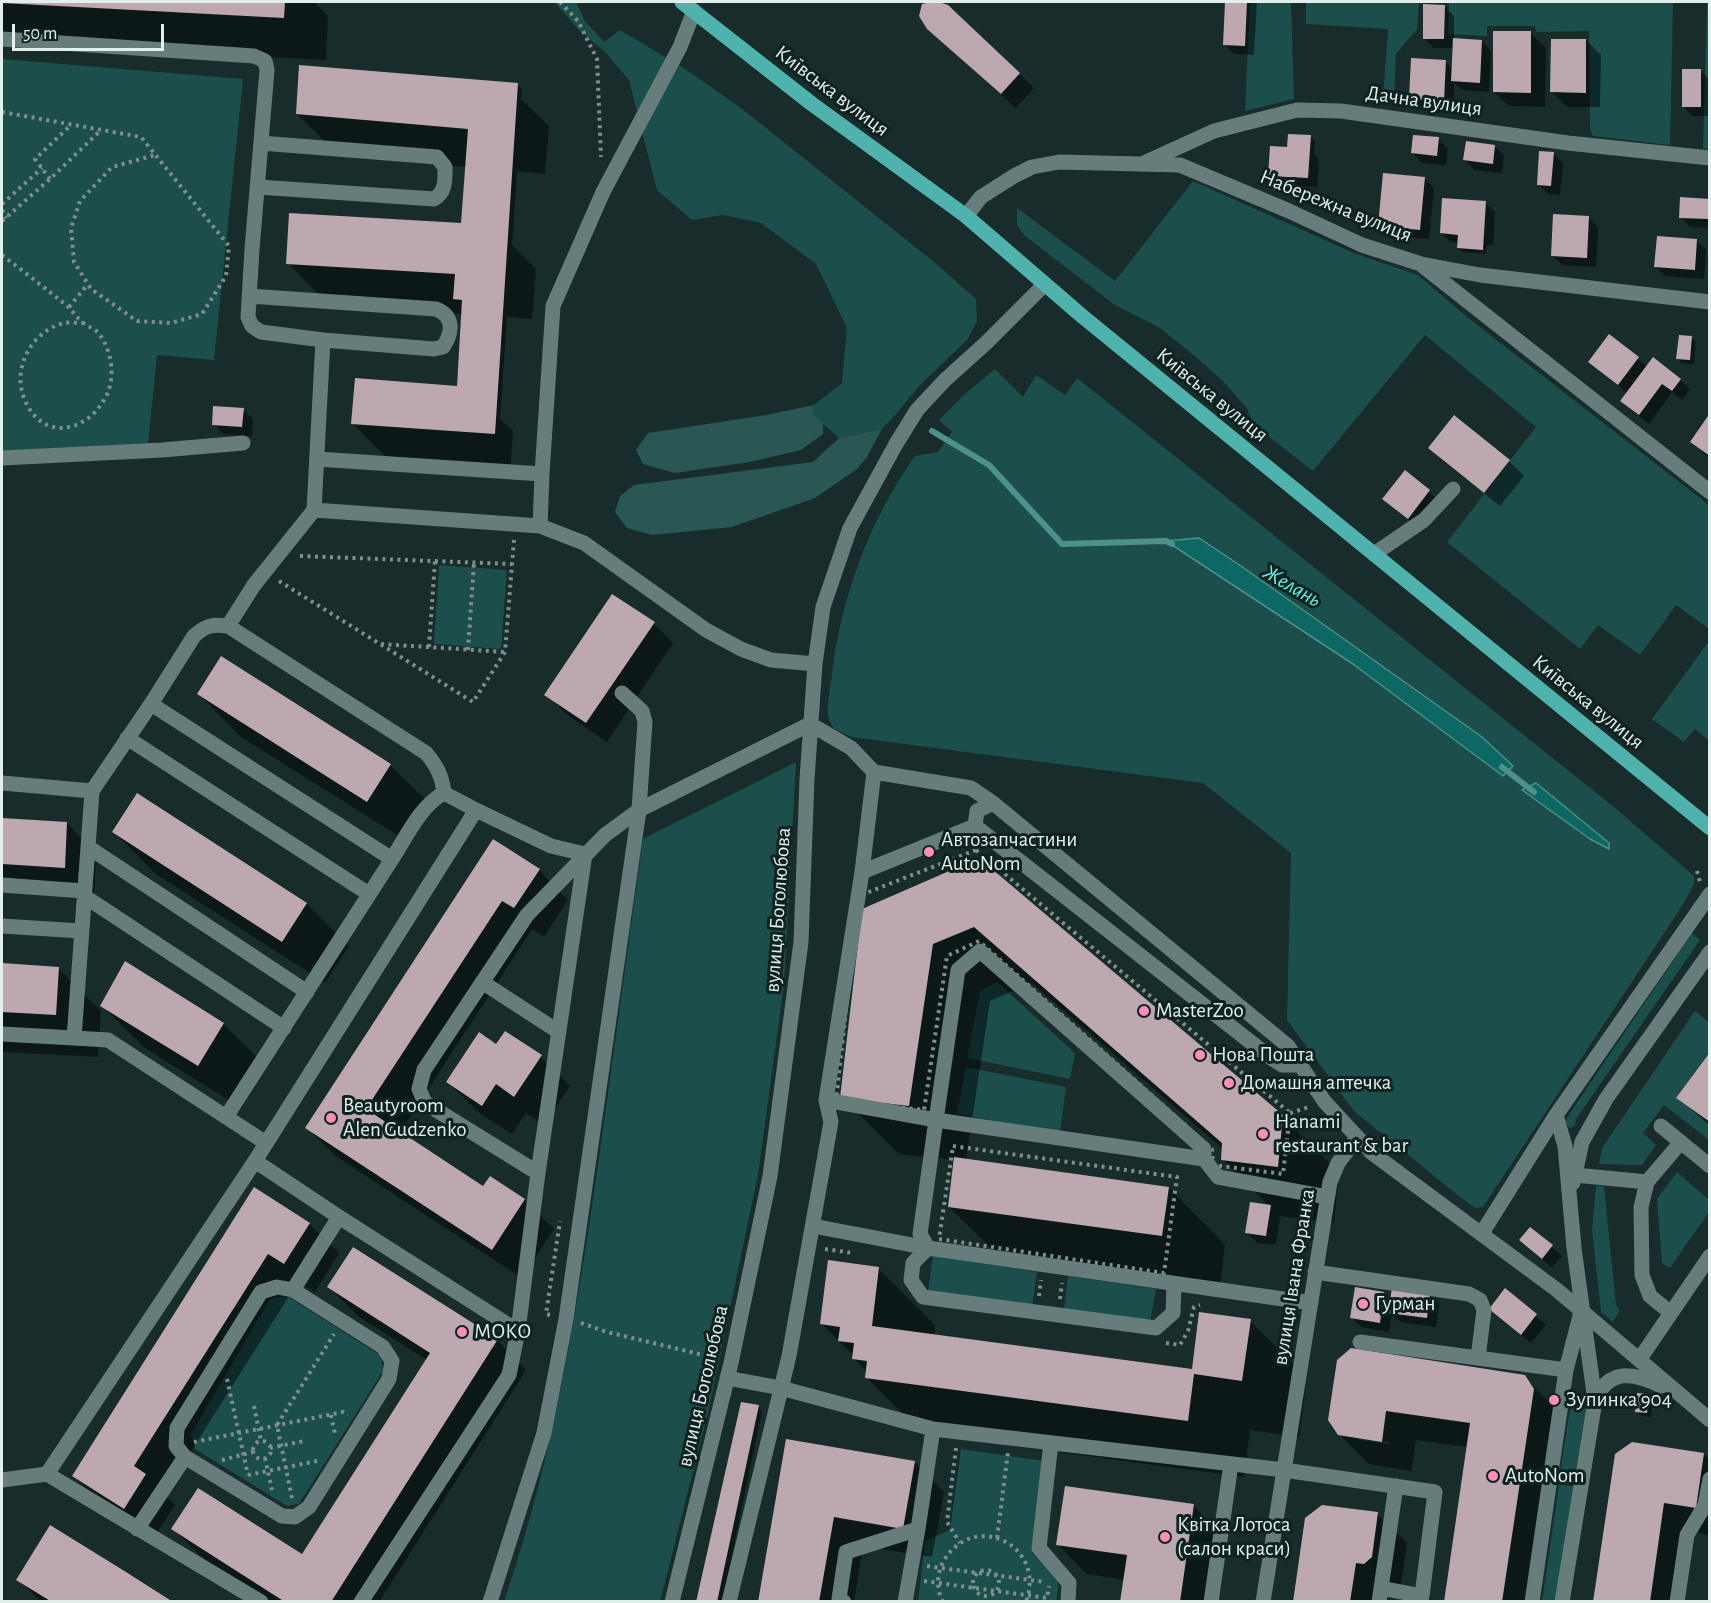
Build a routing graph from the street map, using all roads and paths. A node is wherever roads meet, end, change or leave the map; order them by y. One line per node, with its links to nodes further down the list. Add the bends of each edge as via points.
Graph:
1 (560, 2): 10 (path, via 578,21 597,59)
2 (688, 6): 17 (main road, Київська вулиця, via 812,104); 32 (street, via 680,47 603,192 553,306)
3 (2, 39): 7 (street, via 254,56 265,61 267,70)
4 (2, 112): 5 (path)
5 (72, 124): 6 (path); 12 (path, via 35,159)
6 (101, 130): 8 (path, via 141,137); 13 (path)
7 (261, 143): 14 (street); 14 (street, via 436,157 446,168 444,188 434,199)
8 (155, 155): 22 (path, via 112,167 80,201 71,228 74,262); 22 (path, via 229,246 226,276 202,314 171,323 137,321)
9 (1710, 158): 11 (street, Дачна вулиця, via 1568,143 1341,111 1297,110 1214,131)
10 (601, 159)
11 (1140, 165): 17 (street, Набережна вулиця, via 1059,162 1032,167 981,197); 21 (street, Набережна вулиця, via 1180,165 1362,245)
12 (42, 168): 13 (path); 15 (path)
13 (50, 179): 18 (path)
14 (258, 187): 24 (street)
15 (2, 204)
16 (2, 210): 18 (path)
17 (966, 216): 23 (main road, Київська вулиця)
18 (6, 218): 19 (path)
19 (2, 221)
20 (2, 255): 26 (path)
21 (1421, 264): 25 (street, Набережна вулиця, via 1480,275); 34 (street)
22 (88, 284): 26 (path)
23 (1044, 285): 39 (main road, Київська вулиця); 49 (street, вулиця Боголюбова, via 917,410 896,444 850,528 823,608)
24 (249, 296): 28 (street, via 249,317 252,326 261,332); 28 (street, via 436,309 446,312 450,320 449,338 444,347 434,349)
25 (1710, 302)
26 (69, 307): 27 (path)
27 (83, 323): 27 (path, via 99,333 109,352 112,373 108,393 98,410 83,423 65,430 36,417 24,398 20,375 27,350 43,333 64,323)
28 (323, 340): 31 (street)
29 (243, 443): 30 (street)
30 (2, 458)
31 (317, 459): 32 (street); 35 (street)
32 (542, 474): 37 (street)
33 (1452, 489): 39 (street, via 1424,520)
34 (1710, 492)
35 (314, 510): 36 (street); 38 (street)
36 (515, 525): 37 (street); 42 (path)
37 (540, 526): 49 (street, via 584,543 706,630 741,649 771,660)
38 (279, 555): 40 (path); 43 (street)
39 (1374, 555): 62 (main road, Київська вулиця)
40 (435, 561): 41 (path); 46 (path)
41 (474, 563): 42 (path); 47 (path)
42 (512, 564): 48 (path)
43 (265, 572): 44 (street); 45 (path)
44 (228, 626): 51 (street, via 214,624 194,636); 57 (street, via 426,753 437,765)
45 (380, 644): 46 (path); 48 (path, via 473,702)
46 (429, 647): 47 (path)
47 (468, 650): 48 (path)
48 (505, 652)
49 (815, 664): 52 (street, вулиця Боголюбова)
50 (622, 693): 60 (street, via 642,711 645,722)
51 (151, 704): 53 (street); 65 (street)
52 (810, 724): 54 (street, via 851,748); 60 (street); 118 (street, вулиця Боголюбова, via 801,942 770,1176)
53 (127, 738): 56 (street); 71 (street)
54 (874, 772): 58 (street, via 971,788); 67 (street)
55 (2, 783): 56 (street)
56 (92, 791): 63 (street)
57 (444, 794): 59 (street); 65 (street, via 426,806)
58 (993, 803): 61 (street, via 977,811); 81 (street, via 1288,1046)
59 (476, 810): 64 (street, via 552,846); 89 (street)
60 (639, 810): 64 (street); 111 (street)
61 (975, 826): 67 (street); 81 (street, via 1271,1058 1282,1065)
62 (1710, 828)
63 (88, 847): 70 (street); 76 (street)
64 (585, 854): 75 (street, via 527,915); 78 (street)
65 (392, 859): 71 (street)
66 (1697, 871): 69 (path)
67 (862, 872): 82 (street)
68 (2, 885): 70 (street)
69 (1706, 892): 83 (street)
70 (84, 894): 73 (street); 77 (street)
71 (369, 894): 76 (street)
72 (2, 926): 73 (street)
73 (81, 931): 80 (street)
74 (1710, 952): 95 (street, via 1606,1099 1582,1142)
75 (482, 982): 78 (street); 94 (street, via 424,1070 419,1089 425,1103)
76 (307, 992): 77 (street)
77 (284, 1028): 84 (street)
78 (559, 1032): 94 (street)
79 (2, 1034): 80 (street)
80 (74, 1038): 84 (street, via 108,1040)
81 (1301, 1065): 87 (street, via 1324,1101)
82 (826, 1100): 85 (street); 101 (street, via 831,1122)
83 (1556, 1115): 97 (street, via 1565,1146); 102 (street)
84 (226, 1117): 89 (street)
85 (936, 1120): 91 (street); 91 (street, via 958,970 980,951 1204,1149); 103 (street, via 920,1234)
86 (1660, 1126): 88 (street)
87 (1357, 1138): 98 (street, вулиця Івана Франка, via 1338,1164); 102 (street)
88 (1681, 1142): 93 (street); 96 (street)
89 (266, 1143): 92 (street)
90 (953, 1146): 90 (path, via 939,1239 1164,1273 1177,1178)
91 (1204, 1159): 98 (street, via 1218,1177)
92 (255, 1161): 99 (street); 149 (street)
93 (1710, 1166)
94 (538, 1173): 113 (street)
95 (1575, 1175): 96 (street); 97 (street)
96 (1647, 1182): 110 (street, via 1641,1207 1642,1275 1650,1296)
97 (1570, 1195): 109 (street)
98 (1327, 1197): 105 (street, вулиця Івана Франка)
99 (339, 1217): 107 (street); 113 (street)
100 (560, 1221): 111 (path, via 546,1314)
101 (813, 1226): 103 (street); 120 (street)
102 (1482, 1233): 109 (street)
103 (928, 1248): 106 (street); 106 (street, via 913,1263 911,1280 923,1297 1156,1328 1173,1313)
104 (1710, 1256): 110 (street)
105 (1315, 1272): 108 (street, вулиця Івана Франка); 116 (street, via 1469,1294 1480,1300 1484,1310)
106 (1174, 1284): 108 (street)
107 (293, 1290): 112 (street); 115 (street, via 277,1287 261,1292)
108 (1311, 1303): 147 (street, вулиця Івана Франка)
109 (1582, 1310): 117 (street); 119 (street); 123 (street)
110 (1671, 1313): 117 (street)
111 (566, 1319): 118 (path); 173 (street, via 544,1433)
112 (342, 1321): 127 (street, via 383,1347 392,1361 389,1379); 128 (path)
113 (518, 1331): 172 (street, via 509,1375)
114 (1360, 1342): 116 (street)
115 (222, 1355): 132 (path); 139 (street, via 177,1428)
116 (1478, 1358): 119 (street)
117 (1640, 1360): 122 (street)
118 (729, 1370): 120 (street); 174 (street, вулиця Боголюбова)
119 (1566, 1370): 121 (street)
120 (781, 1388): 130 (street); 175 (street)
121 (1562, 1394): 123 (street, via 1580,1387); 183 (street)
122 (1679, 1395): 123 (street, via 1633,1375 1617,1376 1599,1389); 126 (street)
123 (1594, 1401): 184 (street)
124 (254, 1406): 129 (path)
125 (331, 1414): 127 (path, via 343,1412); 128 (path); 142 (path)
126 (1710, 1420)
127 (362, 1423): 142 (street)
128 (277, 1425): 129 (path); 137 (path)
129 (258, 1429): 132 (path); 134 (path)
130 (933, 1429): 131 (street); 158 (street)
131 (957, 1432): 133 (street); 160 (path, via 947,1522)
132 (239, 1433): 139 (path); 141 (path)
133 (1010, 1438): 136 (street); 159 (path)
134 (261, 1441): 138 (path); 140 (path, via 254,1445)
135 (304, 1441): 137 (path)
136 (1051, 1443): 145 (street); 180 (street, via 1039,1548 1070,1583)
137 (281, 1446): 138 (path); 146 (path)
138 (270, 1448): 143 (path)
139 (180, 1451): 153 (street); 157 (street)
140 (253, 1452): 141 (path); 143 (path, via 257,1458)
141 (243, 1454): 144 (path); 150 (path)
142 (340, 1456): 146 (path); 156 (street, via 309,1506)
143 (265, 1458): 148 (path)
144 (220, 1460)
145 (1231, 1464): 147 (street); 181 (street)
146 (286, 1467): 148 (path); 156 (path)
147 (1284, 1470): 154 (street); 182 (street, вулиця Івана Франка)
148 (269, 1471): 150 (path); 155 (path)
149 (47, 1474): 152 (street); 157 (street)
150 (248, 1475): 153 (path)
151 (1710, 1479): 185 (street, via 1705,1505 1687,1534)
152 (2, 1480)
153 (223, 1480): 156 (street, via 282,1516)
154 (1396, 1486): 169 (street); 169 (street, via 1435,1492 1422,1596)
155 (273, 1491)
156 (296, 1517)
157 (137, 1529): 171 (street)
158 (918, 1529): 162 (street); 176 (street, via 846,1552 839,1599)
159 (997, 1538): 160 (path, via 974,1537); 165 (path, via 1016,1548 1025,1561)
160 (960, 1543): 161 (path, via 948,1553)
161 (940, 1568): 162 (path); 163 (path); 166 (path)
162 (910, 1571): 166 (path); 177 (street)
163 (977, 1573): 164 (path); 167 (path)
164 (998, 1576): 165 (path); 168 (path)
165 (1030, 1580): 170 (path); 170 (path, via 1049,1582 1047,1598)
166 (938, 1583): 167 (path); 178 (path)
167 (974, 1588): 168 (path)
168 (996, 1592): 170 (path)
169 (1380, 1595)
170 (1028, 1596): 179 (path)
171 (258, 1601)
172 (361, 1602)
173 (490, 1602)
174 (672, 1602)
175 (729, 1602)
176 (843, 1602)
177 (905, 1602)
178 (942, 1602)
179 (1026, 1602)
180 (1068, 1602)
181 (1211, 1602)
182 (1263, 1602)
183 (1532, 1602)
184 (1562, 1602)
185 (1677, 1602)

